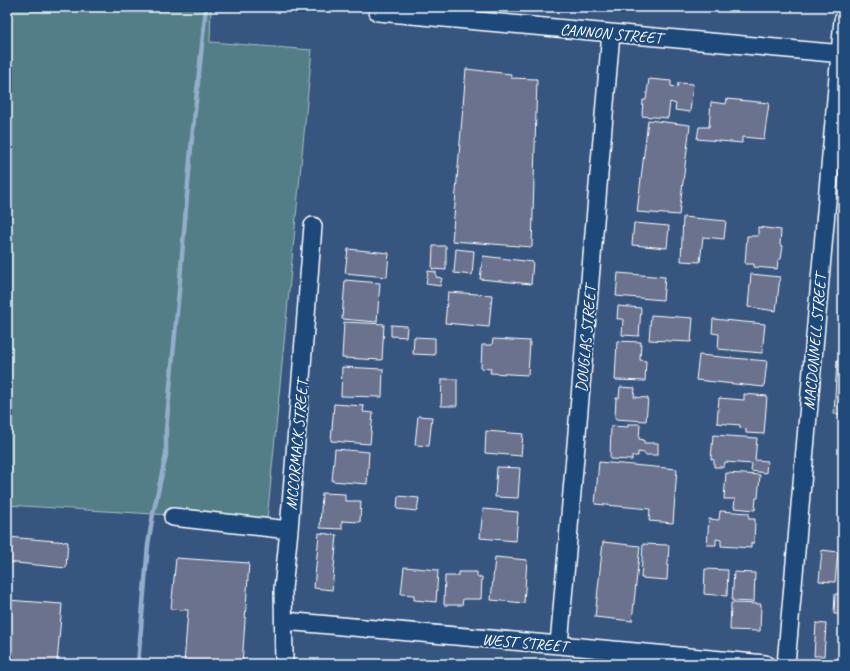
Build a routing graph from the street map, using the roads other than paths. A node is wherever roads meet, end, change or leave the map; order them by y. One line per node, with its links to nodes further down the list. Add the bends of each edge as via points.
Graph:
1 (378, 12): 3 (street, CANNON STREET)
2 (843, 20): 4 (street, MACDONNELL STREET)
3 (610, 33): 4 (street, CANNON STREET); 9 (street, DOUGLAS STREET)
4 (842, 54): 13 (street, MACDONNELL STREET)
5 (313, 226): 7 (street, MCCORMACK STREET)
6 (173, 517): 7 (street)
7 (289, 530): 8 (street, MCCORMACK STREET, via 283,589)
8 (284, 621): 9 (street, WEST STREET); 11 (street, MCCORMACK STREET)
9 (560, 645): 10 (street, WEST STREET)
10 (628, 658): 12 (street, WEST STREET)
11 (284, 664)
12 (765, 664)
13 (786, 664)

